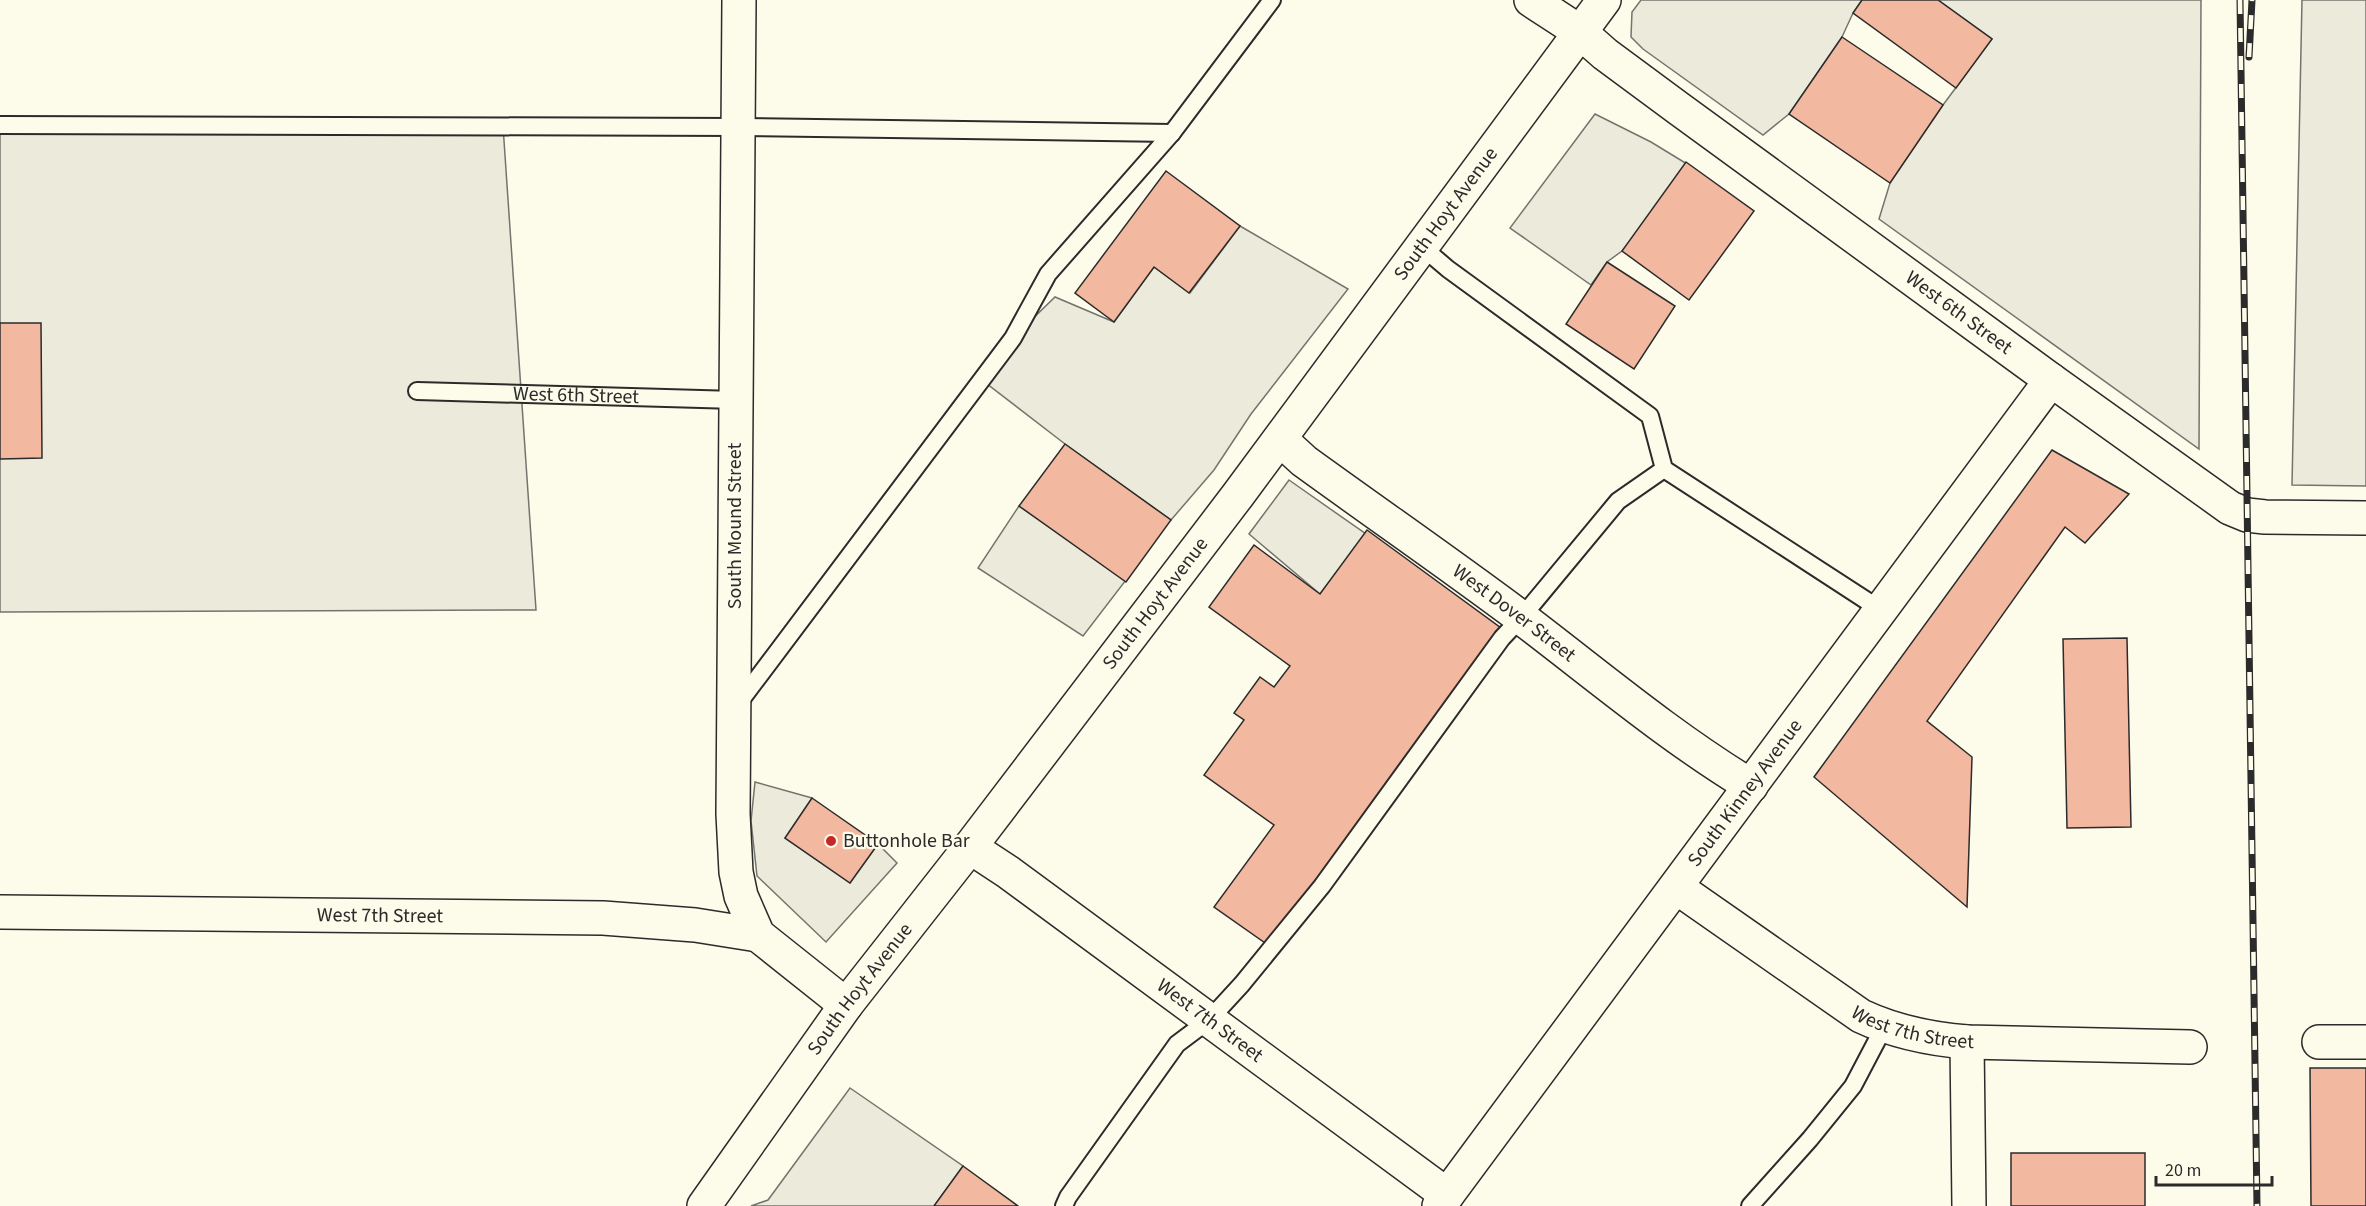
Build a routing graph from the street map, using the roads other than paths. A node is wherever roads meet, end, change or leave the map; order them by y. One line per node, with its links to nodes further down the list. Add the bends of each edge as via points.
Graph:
1 (739, 0): 7 (street, South Mound Street)
2 (1272, 0): 8 (lane)
3 (1531, 0): 5 (street, West 6th Street)
4 (1604, 0): 5 (street, South Hoyt Avenue)
5 (1580, 32): 9 (street, South Hoyt Avenue); 10 (street, West 6th Street)
6 (0, 125): 7 (lane)
7 (739, 127): 8 (lane); 12 (street, South Mound Street)
8 (1172, 133): 18 (lane, via 1048,274 1013,338)
9 (1421, 246): 13 (street, South Hoyt Avenue); 14 (lane, via 1650,416)
10 (2051, 380): 15 (street, West 6th Street, via 2230,508 2247,515); 16 (street, South Kinney Avenue)
11 (417, 391): 12 (lane, West 6th Street)
12 (736, 400): 18 (street, South Mound Street)
13 (1280, 439): 17 (street, West Dover Street, via 1304,461); 20 (street, South Hoyt Avenue)
14 (1664, 469): 16 (lane); 17 (lane, via 1618,501)
15 (2366, 518)
16 (1881, 610): 19 (street, South Kinney Avenue)
17 (1521, 618): 19 (street, West Dover Street, via 1633,706); 25 (lane, via 1502,638 1322,886 1272,950)
18 (734, 710): 23 (street, South Mound Street, via 736,872 741,896)
19 (1751, 786): 21 (street, South Kinney Avenue)
20 (970, 847): 24 (street, South Hoyt Avenue); 25 (street, West 7th Street)
21 (1676, 888): 26 (street, West 7th Street, via 1861,1016); 31 (street, South Kinney Avenue)
22 (0, 912): 23 (street, West 7th Street, via 603,918 695,925)
23 (758, 935): 24 (street, South Mound Street)
24 (846, 1005): 32 (street, South Hoyt Avenue)
25 (1209, 1020): 31 (street, West 7th Street); 33 (lane, via 1177,1044)
26 (1884, 1027): 27 (street, West 7th Street, via 1935,1040); 34 (lane, via 1853,1086)
27 (1967, 1042): 30 (street, West 7th Street); 35 (street)
28 (2319, 1042): 29 (street)
29 (2366, 1042)
30 (2190, 1047)
31 (1443, 1200)
32 (704, 1206)
33 (1064, 1206)
34 (1750, 1206)
35 (1969, 1206)

